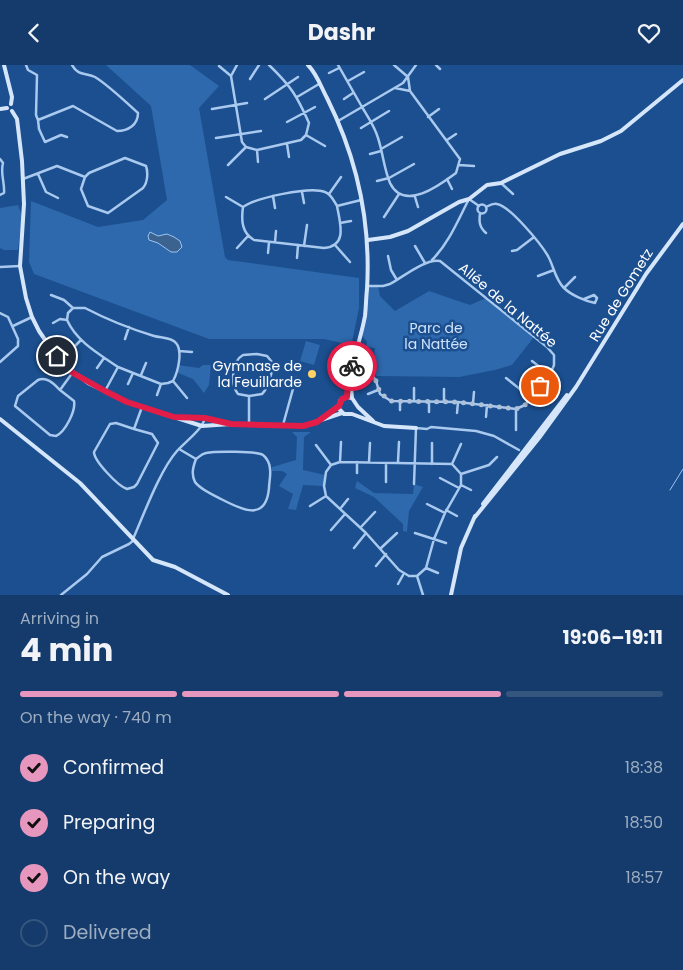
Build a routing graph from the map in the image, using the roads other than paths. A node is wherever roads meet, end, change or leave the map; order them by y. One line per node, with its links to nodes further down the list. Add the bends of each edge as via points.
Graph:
1 (4, 65): 31 (street)
2 (26, 65): 43 (street, via 37,75)
3 (72, 65): 43 (street, via 76,71 94,77 138,113 134,126 117,131 76,106)
4 (237, 65): 16 (street)
5 (259, 65): 19 (street)
6 (269, 65): 22 (street)
7 (308, 65): 23 (street)
8 (394, 65): 18 (street)
9 (416, 65): 18 (street)
10 (436, 65): 13 (street)
11 (219, 66): 16 (street)
12 (338, 66): 15 (street); 21 (street)
13 (440, 69)
14 (364, 72): 21 (street)
15 (330, 73)
16 (231, 75): 32 (street)
17 (298, 77): 22 (street)
18 (408, 77): 24 (street); 25 (street)
19 (250, 79)
20 (683, 80): 76 (street, via 621,131 560,154)
21 (347, 81): 26 (street)
22 (288, 84): 27 (street); 28 (street)
23 (319, 84): 27 (street); 44 (street)
24 (395, 88): 25 (street); 34 (street)
25 (410, 91): 42 (street)
26 (354, 93): 29 (street); 34 (street)
27 (297, 97): 41 (street)
28 (265, 99)
29 (344, 99)
30 (247, 103): 32 (street)
31 (11, 104): 35 (street); 39 (street, via 14,107)
32 (236, 105): 37 (street); 49 (street)
33 (315, 107): 41 (street)
34 (362, 107): 44 (street); 46 (street)
35 (7, 108): 36 (street); 39 (street)
36 (0, 109)
37 (212, 109)
38 (438, 109): 42 (street)
39 (12, 111): 73 (street, via 17,119)
40 (389, 111): 46 (street)
41 (304, 112): 45 (street); 51 (street, via 310,123)
42 (428, 117): 55 (street)
43 (38, 120): 52 (street, via 45,142 61,135)
44 (338, 121): 88 (street, via 356,171)
45 (287, 122)
46 (371, 122): 47 (street); 60 (street)
47 (361, 128)
48 (261, 131): 49 (street)
49 (241, 134): 54 (street); 58 (street)
50 (456, 134): 55 (street)
51 (306, 135): 56 (street, via 302,141); 57 (street)
52 (67, 137)
53 (402, 137): 60 (street)
54 (216, 138)
55 (446, 141): 67 (street, via 460,159)
56 (287, 144): 59 (street); 62 (street)
57 (325, 145)
58 (246, 147): 59 (street); 65 (street)
59 (257, 150): 64 (street)
60 (381, 150): 61 (street); 72 (street)
61 (370, 153)
62 (289, 157)
63 (0, 159): 82 (street, via 4,190)
64 (258, 162)
65 (228, 165)
66 (414, 165): 72 (street)
67 (459, 165): 68 (street); 74 (street, via 456,173)
68 (474, 166)
69 (38, 174): 70 (street, via 57,166); 73 (street); 85 (street, via 46,192)
70 (85, 177): 70 (street, via 81,189 88,207 108,213 146,185 148,171 146,166 125,158)
71 (341, 177): 79 (street)
72 (389, 178): 75 (street); 80 (street)
73 (23, 179): 121 (street)
74 (447, 179): 77 (street); 84 (street)
75 (377, 181)
76 (501, 183): 81 (street); 87 (street, via 487,185)
77 (452, 189)
78 (302, 192): 79 (street); 83 (street); 89 (street)
79 (329, 194): 90 (street)
80 (399, 194): 84 (street); 97 (street)
81 (513, 194)
82 (0, 195)
83 (273, 196): 92 (street); 95 (street)
84 (415, 196): 93 (street)
85 (58, 197)
86 (226, 197): 92 (street)
87 (469, 199): 91 (street); 106 (street, via 408,231); 118 (street, via 451,235)
88 (362, 200): 90 (street); 106 (street)
89 (304, 203)
90 (337, 206): 99 (street)
91 (478, 206): 94 (street, via 483,204); 96 (street)
92 (243, 207): 104 (street, via 244,230)
93 (418, 207)
94 (486, 207): 96 (street); 105 (street, via 492,204 503,206)
95 (275, 208)
96 (480, 213): 103 (street, via 480,224)
97 (384, 217)
98 (350, 221): 99 (street)
99 (340, 223): 110 (street, via 339,241)
100 (683, 224): 261 (street, Rue de Gometz, via 646,274 581,379 475,517 461,548)
101 (306, 225): 111 (street)
102 (276, 231): 108 (street)
103 (486, 233)
104 (248, 236): 107 (street); 113 (street)
105 (534, 237): 114 (street); 123 (street)
106 (368, 240): 127 (street)
107 (270, 242): 108 (street); 115 (street)
108 (275, 242): 109 (street)
109 (298, 245): 111 (street); 117 (street)
110 (335, 245): 111 (street, via 324,248); 119 (street)
111 (304, 246)
112 (415, 246): 120 (street)
113 (237, 248)
114 (512, 251)
115 (268, 253)
116 (388, 256): 126 (street)
117 (297, 257)
118 (432, 260): 120 (street); 152 (street, Allée de la Nattée, via 440,261 551,351 554,365)
119 (350, 262)
120 (425, 263): 126 (street)
121 (20, 266): 122 (street); 133 (street)
122 (0, 267)
123 (554, 270): 124 (street); 128 (street)
124 (538, 276)
125 (575, 277): 128 (street)
126 (397, 280): 127 (street, via 383,286)
127 (367, 286): 146 (street, via 365,315)
128 (564, 288): 130 (street)
129 (51, 295): 131 (street, via 64,300)
130 (584, 299): 130 (street, via 595,303 597,298 594,295)
131 (72, 308): 134 (street); 137 (street, via 85,308)
132 (0, 313): 136 (street, via 8,317)
133 (32, 317): 136 (street); 150 (street, via 50,347)
134 (67, 320): 135 (street); 139 (street)
135 (53, 323)
136 (12, 326): 144 (street, via 18,346)
137 (129, 327): 138 (street); 141 (street, via 173,340)
138 (124, 339)
139 (81, 340): 140 (street); 143 (street)
140 (74, 347)
141 (179, 351): 142 (street); 157 (street)
142 (192, 352)
143 (104, 358): 148 (street); 149 (street)
144 (0, 361)
145 (532, 361): 152 (street, Allée de la Nattée)
146 (353, 362): 153 (street); 163 (street, via 367,366)
147 (146, 363): 154 (street)
148 (118, 367): 151 (street); 165 (street)
149 (97, 368)
150 (73, 373): 162 (street); 165 (street)
151 (133, 373): 154 (street); 159 (street)
152 (549, 374): 158 (street, Allée de la Nattée); 171 (street)
153 (350, 375): 170 (street); 173 (street)
154 (140, 376): 160 (street)
155 (506, 378): 171 (street)
156 (296, 379): 201 (street)
157 (173, 381): 160 (street); 172 (street)
158 (558, 381)
159 (128, 384)
160 (161, 384): 168 (street)
161 (414, 388): 175 (street)
162 (60, 389): 162 (street, via 41,379 18,396 15,406 50,435 56,436 62,432 75,408 74,401)
163 (378, 389): 167 (street); 174 (street, via 391,401)
164 (444, 389): 177 (street)
165 (105, 391): 184 (street)
166 (474, 392): 179 (street)
167 (368, 394)
168 (157, 395)
169 (249, 396): 169 (street, via 235,389 236,362 243,355 263,354 271,359 273,366 266,389 262,394); 199 (street)
170 (347, 397): 173 (street); 183 (street)
171 (531, 397): 182 (street); 185 (street)
172 (187, 398)
173 (352, 398): 180 (street)
174 (400, 401): 175 (street); 186 (street)
175 (414, 401): 176 (street)
176 (429, 401): 177 (street); 187 (street)
177 (444, 401): 178 (street)
178 (458, 402): 179 (street); 189 (street)
179 (473, 403): 181 (street)
180 (356, 405): 190 (street); 195 (street)
181 (488, 405): 185 (street); 192 (street)
182 (540, 405)
183 (339, 406): 188 (street); 196 (street)
184 (142, 407): 191 (street); 203 (street)
185 (516, 409): 204 (street)
186 (400, 410)
187 (429, 412)
188 (342, 413): 190 (street); 196 (street)
189 (457, 413)
190 (352, 414): 195 (street)
191 (174, 417): 193 (street); 197 (street)
192 (486, 417)
193 (205, 418): 198 (street); 200 (street)
194 (0, 419): 246 (street, via 80,483)
195 (373, 421): 202 (street, via 384,426)
196 (317, 422): 201 (street)
197 (194, 424): 200 (street); 205 (street)
198 (231, 424): 199 (street); 200 (street)
199 (249, 425): 201 (street)
200 (202, 426): 205 (street)
201 (283, 426)
202 (416, 428): 213 (street, via 476,431 494,436); 221 (street)
203 (134, 429): 203 (street, via 152,434 158,443 137,484 127,489 95,459 94,452 110,424)
204 (516, 430)
205 (195, 432): 212 (street)
206 (341, 442): 216 (street)
207 (399, 442): 219 (street)
208 (370, 443): 218 (street)
209 (432, 443): 222 (street)
210 (461, 444): 223 (street)
211 (316, 445): 224 (street)
212 (179, 449): 215 (street); 246 (street, via 158,483)
213 (519, 450)
214 (497, 457): 226 (street, via 488,465)
215 (196, 459): 215 (street, via 208,453 263,455 270,468 266,503 259,509 246,510 205,490 193,477)
216 (340, 462): 217 (street); 224 (street)
217 (357, 462): 218 (street); 225 (street)
218 (369, 462): 220 (street)
219 (398, 462): 220 (street); 221 (street)
220 (386, 463): 228 (street)
221 (415, 463): 222 (street); 229 (street)
222 (432, 464): 223 (street)
223 (452, 464): 226 (street)
224 (331, 465): 232 (street, via 325,475)
225 (357, 473)
226 (461, 475): 230 (street)
227 (440, 478): 230 (street)
228 (386, 482)
229 (414, 484)
230 (460, 487): 231 (street); 238 (street)
231 (471, 490)
232 (326, 496): 235 (street); 236 (street)
233 (348, 499): 236 (street)
234 (427, 505): 238 (street)
235 (310, 506)
236 (340, 509): 239 (street)
237 (375, 512): 241 (street)
238 (446, 512): 240 (street); 247 (street)
239 (345, 513): 241 (street); 242 (street)
240 (457, 516)
241 (361, 528): 243 (street)
242 (331, 530)
243 (366, 533): 249 (street); 250 (street)
244 (397, 533): 250 (street)
245 (415, 533): 247 (street)
246 (133, 539): 258 (street, via 102,557); 259 (street, via 153,560 175,567)
247 (434, 539): 248 (street); 253 (street)
248 (446, 543)
249 (354, 547)
250 (381, 548): 251 (street)
251 (386, 554): 252 (street); 255 (street)
252 (376, 567)
253 (426, 568): 254 (street); 256 (street)
254 (438, 573)
255 (404, 575): 256 (street); 257 (street)
256 (417, 576): 260 (street)
257 (398, 585)
258 (61, 595)
259 (228, 595)
260 (424, 595)
261 (451, 595)

